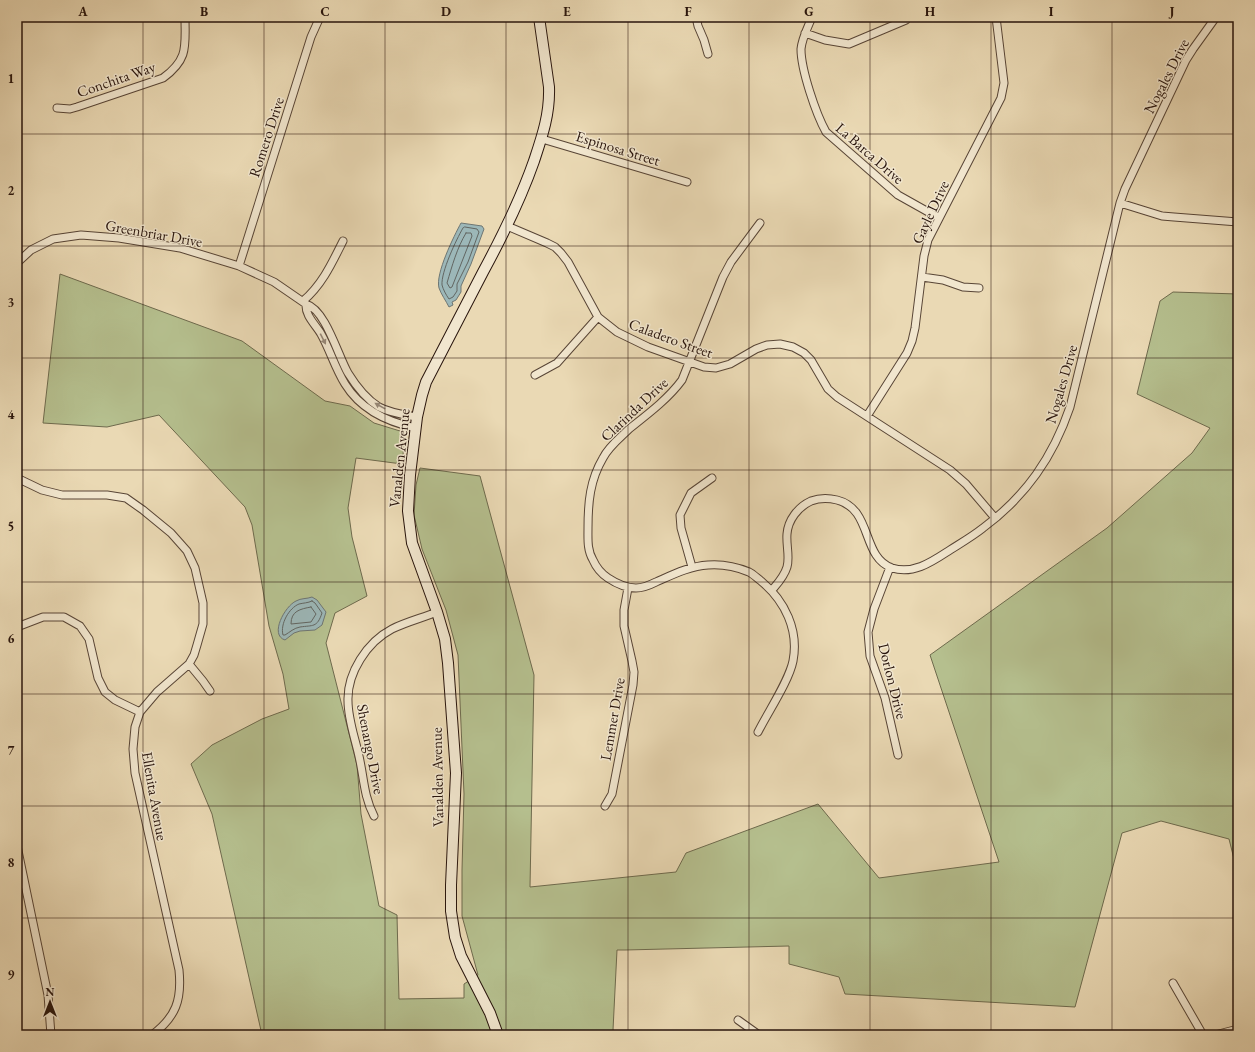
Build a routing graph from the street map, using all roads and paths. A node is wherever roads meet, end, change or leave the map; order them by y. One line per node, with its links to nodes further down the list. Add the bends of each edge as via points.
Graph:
1 (185, 17): 11 (street, Conchita Way, via 185,49 175,70 163,78 77,107)
2 (320, 17): 21 (street, Romero Drive, via 311,37)
3 (539, 17): 12 (main road, Vanalden Avenue, via 549,87 548,111)
4 (696, 17): 10 (street)
5 (812, 17): 9 (street, La Barca Drive)
6 (996, 17): 15 (street, Gayle Drive, via 1004,83 1001,98)
7 (1216, 17): 14 (street, Nogales Drive, via 1186,60)
8 (906, 20): 9 (street, via 849,44)
9 (805, 33): 15 (street, La Barca Drive, via 801,48 802,62 818,119 826,132 898,195)
10 (708, 54)
11 (57, 108)
12 (542, 139): 13 (street, Espinosa Street); 18 (main road, Vanalden Avenue, via 523,192)
13 (687, 182)
14 (1120, 203): 16 (street, via 1174,218); 32 (street, Nogales Drive, via 1074,395 1065,422 1050,455 1038,472 1021,494)
15 (939, 218): 22 (street, Gayle Drive, via 928,240)
16 (1238, 222)
17 (760, 223): 26 (street, Clarinda Drive, via 723,277)
18 (507, 226): 25 (street, Caladero Street, via 555,247 568,262); 29 (main road, Vanalden Avenue, via 426,382)
19 (343, 241): 24 (street, via 323,279)
20 (17, 263): 21 (street, Greenbriar Drive, via 31,250 53,239 81,235 180,248)
21 (239, 266): 24 (street, Greenbriar Drive, via 274,282)
22 (922, 276): 23 (street, via 963,287); 28 (street, Gayle Drive, via 915,328 907,353)
23 (979, 288)
24 (305, 303): 29 (street, via 350,391 367,408 385,419)
25 (598, 317): 26 (street, Caladero Street, via 616,332 648,347); 27 (street, via 557,363)
26 (690, 361): 28 (street, Caladero Street, via 704,367 716,368 730,364 767,345 793,347 811,360 828,389); 35 (street, Clarinda Drive, via 674,391 614,442 603,456 589,493 588,545 592,560 602,574 616,584)
27 (535, 375)
28 (867, 416): 32 (street, Caladero Street, via 950,470 966,484)
29 (417, 422): 37 (main road, Vanalden Avenue, via 408,511 412,543)
30 (17, 478): 39 (street, Ellenita Avenue, via 42,490 62,495 107,495 126,498 171,533 187,551 195,568 203,603 203,624)
31 (712, 478): 33 (street, via 691,494 680,515)
32 (995, 518): 34 (street, Nogales Drive, via 983,529 927,565 902,570)
33 (692, 567): 35 (street, via 648,586); 36 (street, via 727,566 750,572)
34 (890, 568): 36 (street, via 876,556 860,518 852,508 831,498 821,499 806,504 794,514 787,534 787,567 782,579); 43 (street, Dorlon Drive, via 868,632 870,656 885,698)
35 (628, 588): 44 (street, Lemmer Drive, via 624,626 632,661 633,685 612,794)
36 (772, 590): 42 (street, via 784,606 790,621 794,646 793,661 789,674)
37 (437, 612): 45 (street, Shenango Drive, via 378,637 357,664 349,686 348,701 366,799); 52 (main road, Vanalden Avenue, via 445,639 448,663 456,773 451,911 461,956 490,1013)
38 (17, 626): 41 (street, via 42,617 64,617 80,626 89,639 98,678 105,692)
39 (189, 664): 40 (street); 41 (street, Ellenita Avenue, via 157,692)
40 (210, 691)
41 (140, 712): 51 (street, Ellenita Avenue, via 135,727 135,773 180,984 174,1012 164,1026)
42 (758, 732)
43 (898, 755)
44 (605, 806)
45 (374, 816)
46 (17, 846): 50 (street, via 48,995)
47 (1173, 983): 54 (street)
48 (738, 1020): 53 (street)
49 (1238, 1029): 55 (street)
50 (51, 1035)
51 (152, 1035)
52 (498, 1035)
53 (759, 1035)
54 (1204, 1035)
55 (1215, 1035)

